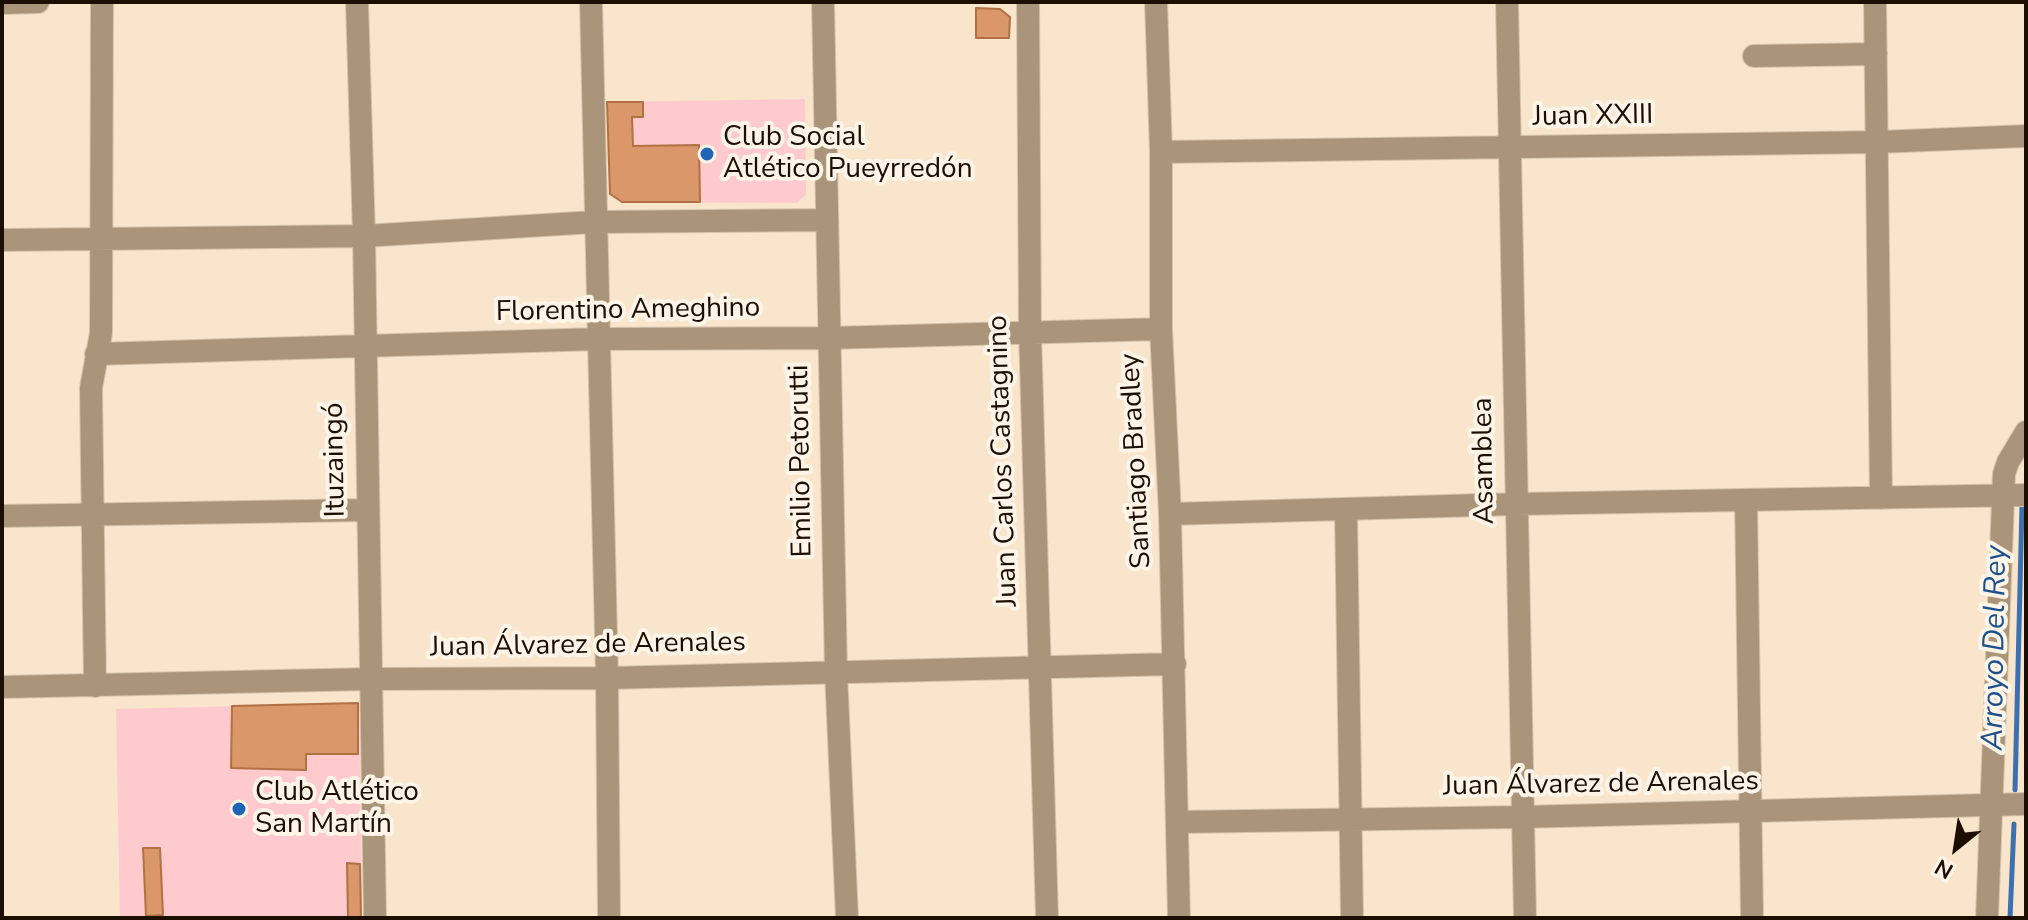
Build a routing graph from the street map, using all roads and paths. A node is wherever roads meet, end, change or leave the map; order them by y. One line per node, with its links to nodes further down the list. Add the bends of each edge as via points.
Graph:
1 (38, 2): 10 (street)
2 (102, 2): 20 (street)
3 (357, 2): 19 (street, Ituzaingó)
4 (591, 2): 18 (street)
5 (823, 2): 17 (street, Emilio Petorutti)
6 (1028, 2): 23 (street, Juan Carlos Castagnino)
7 (1156, 2): 16 (street, Santiago Bradley)
8 (1507, 2): 15 (street, Asamblea)
9 (1875, 2): 11 (street)
10 (2, 3)
11 (1876, 54): 12 (street); 14 (street)
12 (1754, 56)
13 (2026, 136): 14 (street, Juan XXIII)
14 (1878, 142): 15 (street, Juan XXIII); 30 (street)
15 (1509, 148): 16 (street, Juan XXIII); 32 (street, Asamblea)
16 (1161, 152): 22 (street, Santiago Bradley)
17 (827, 220): 18 (street); 24 (street, Emilio Petorutti)
18 (594, 222): 19 (street); 25 (street)
19 (364, 236): 20 (street); 26 (street, Ituzaingó)
20 (100, 238): 21 (street); 27 (street, via 101,333)
21 (2, 240)
22 (1161, 329): 23 (street, Florentino Ameghino); 36 (street, Santiago Bradley)
23 (1030, 331): 24 (street, Florentino Ameghino); 39 (street, Juan Carlos Castagnino)
24 (829, 338): 25 (street, Florentino Ameghino); 40 (street, Emilio Petorutti)
25 (598, 339): 26 (street, Florentino Ameghino); 41 (street)
26 (364, 348): 27 (street, Florentino Ameghino); 33 (street, Ituzaingó)
27 (96, 354): 35 (street, via 91,388)
28 (2026, 432): 29 (street, via 2008,462)
29 (2015, 495): 30 (street); 45 (street)
30 (1881, 498): 31 (street)
31 (1746, 500): 32 (street); 47 (street)
32 (1516, 504): 34 (street); 48 (street, Asamblea)
33 (367, 510): 35 (street); 42 (street, Ituzaingó)
34 (1346, 511): 36 (street); 49 (street)
35 (92, 514): 37 (street); 43 (street)
36 (1170, 514): 38 (street, Santiago Bradley)
37 (2, 516)
38 (1175, 664): 39 (street, Juan Álvarez de Arenales); 50 (street, Santiago Bradley)
39 (1040, 669): 40 (street, Juan Álvarez de Arenales); 54 (street, Juan Carlos Castagnino)
40 (836, 672): 41 (street, Juan Álvarez de Arenales); 53 (street, Emilio Petorutti)
41 (607, 678): 42 (street, Juan Álvarez de Arenales); 52 (street)
42 (370, 679): 43 (street, Juan Álvarez de Arenales); 51 (street, Ituzaingó)
43 (95, 686): 44 (street, Juan Álvarez de Arenales)
44 (2, 687)
45 (1992, 804): 46 (street, Juan Álvarez de Arenales); 47 (street, Juan Álvarez de Arenales); 59 (street)
46 (2026, 804)
47 (1750, 812): 48 (street, Juan Álvarez de Arenales); 58 (street)
48 (1522, 817): 49 (street, Juan Álvarez de Arenales); 57 (street, Asamblea)
49 (1350, 819): 50 (street, Juan Álvarez de Arenales); 56 (street)
50 (1178, 822): 55 (street, Santiago Bradley)
51 (375, 918)
52 (609, 918)
53 (847, 918)
54 (1047, 918)
55 (1179, 918)
56 (1352, 918)
57 (1525, 918)
58 (1752, 918)
59 (1987, 918)

